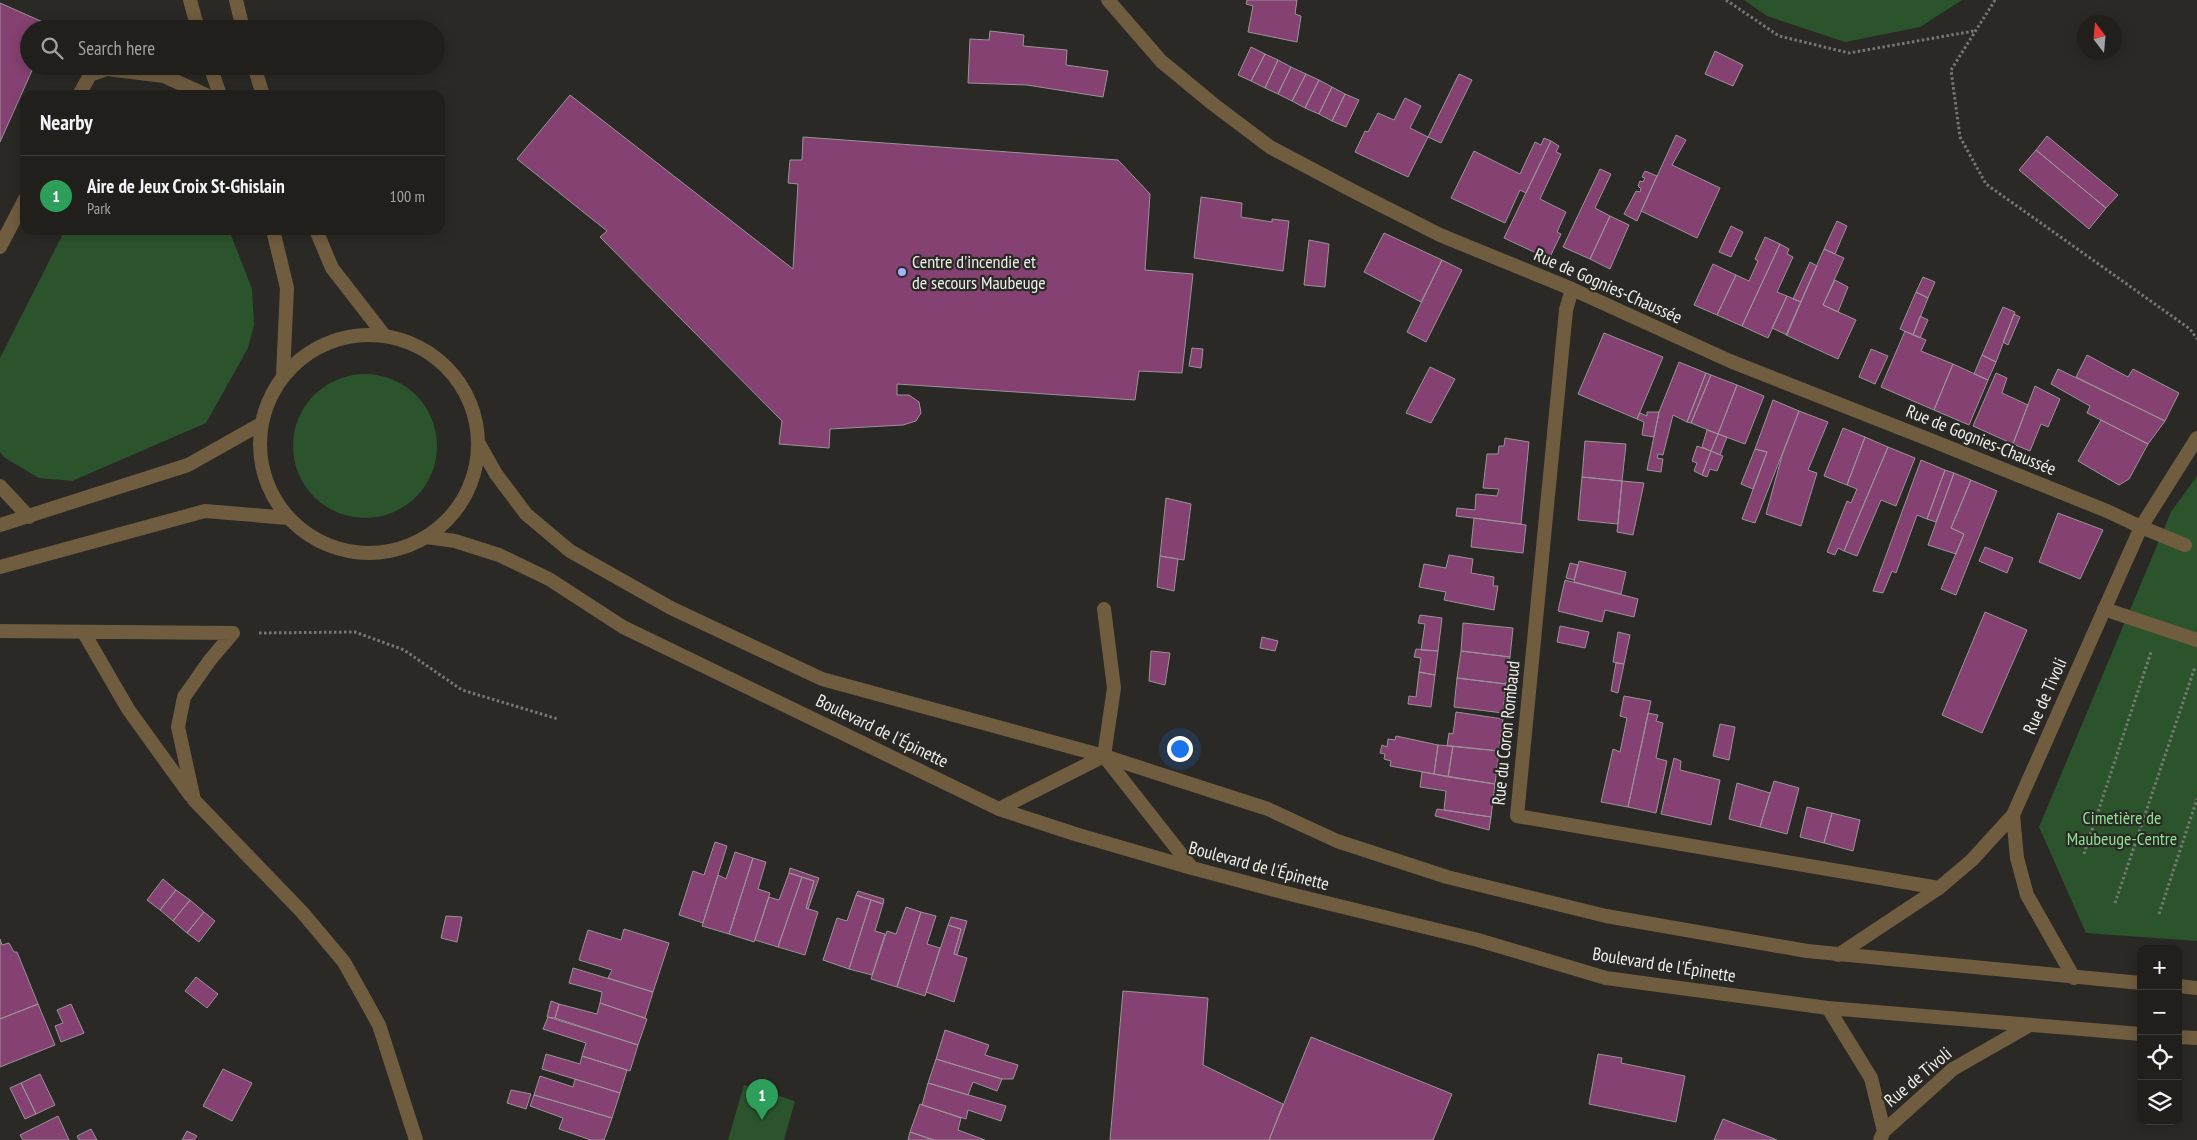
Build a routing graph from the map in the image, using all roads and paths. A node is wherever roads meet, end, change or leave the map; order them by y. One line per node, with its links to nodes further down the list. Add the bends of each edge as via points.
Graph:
1 (190, 0): 6 (street)
2 (236, 0): 7 (street)
3 (1108, 0): 21 (street, Rue de Gognies-Chaussée, via 1161,61 1270,147 1440,235)
4 (1726, 0): 8 (path, via 1779,36 1849,54)
5 (1995, 0): 8 (path)
6 (196, 20)
7 (241, 20)
8 (1974, 31): 23 (path, via 1951,70 1960,137 1986,184 2190,329)
9 (90, 75): 13 (street)
10 (156, 75): 14 (street)
11 (213, 75): 15 (street)
12 (257, 75): 16 (street)
13 (82, 90)
14 (195, 90)
15 (218, 90)
16 (261, 90)
17 (20, 209): 20 (street)
18 (274, 235): 24 (street, via 287,288)
19 (318, 235): 22 (street, via 332,268)
20 (0, 247)
21 (1572, 288): 32 (street, Rue de Gognies-Chaussée, via 1730,361); 52 (street, Rue du Coron Rombaud, via 1566,310 1517,816)
22 (384, 335): 24 (street, via 346,337 312,350); 27 (street, via 414,344 446,366 461,384 474,413)
23 (2197, 339)
24 (283, 375): 25 (street, via 269,398)
25 (261, 424): 29 (street, via 188,465); 30 (street, via 260,458 270,490)
26 (2197, 438): 32 (street, Rue de Tivoli)
27 (479, 444): 33 (street, via 472,480 454,512); 45 (street, Boulevard de l'Épinette, via 496,474 526,514 570,551 671,608 822,679)
28 (0, 486): 29 (street)
29 (30, 517): 31 (street)
30 (288, 518): 33 (street, via 318,541 354,552 391,551); 35 (street, via 205,510)
31 (0, 525)
32 (2140, 527): 34 (street, Rue de Gognies-Chaussée); 37 (street, Rue de Tivoli)
33 (426, 537): 48 (street, Boulevard de l'Épinette, via 455,541 499,555 549,579 623,626)
34 (2185, 544)
35 (0, 567)
36 (1104, 609): 45 (street, via 1114,688)
37 (2104, 610): 38 (street); 49 (street, Rue de Tivoli)
38 (2159, 628): 42 (street); 50 (path)
39 (0, 632): 40 (street)
40 (84, 632): 41 (street); 47 (street, via 128,708)
41 (233, 634): 44 (path, via 355,632 404,650 462,690); 47 (street, via 184,697 178,727)
42 (2197, 640)
43 (2197, 662): 53 (path)
44 (558, 719)
45 (1104, 756): 48 (street); 51 (street); 55 (street, Boulevard de l'Épinette, via 1268,809 1336,841 1447,877 1606,916)
46 (2197, 799): 54 (path)
47 (194, 800): 65 (street, via 302,912 344,962 379,1025)
48 (999, 808): 51 (street, Boulevard de l'Épinette)
49 (2013, 815): 52 (street, via 1972,860); 56 (street, Rue de Tivoli, via 2017,858 2027,894)
50 (2084, 854)
51 (1192, 868): 60 (street, Boulevard de l'Épinette, via 1478,940 1606,978)
52 (1939, 888): 55 (street)
53 (2115, 903)
54 (2159, 914)
55 (1838, 955): 56 (street, Boulevard de l'Épinette)
56 (2074, 978): 57 (street, Boulevard de l'Épinette)
57 (2137, 983)
58 (2182, 986): 59 (street)
59 (2197, 988)
60 (1828, 1008): 61 (street, Boulevard de l'Épinette); 66 (street, Rue de Tivoli, via 1871,1078)
61 (2030, 1025): 62 (street, Boulevard de l'Épinette); 66 (street, Rue de Tivoli, via 1953,1069)
62 (2137, 1034)
63 (2182, 1037): 64 (street)
64 (2197, 1038)
65 (411, 1124): 67 (street); 68 (street)
66 (1882, 1136)
67 (408, 1140)
68 (416, 1140)

